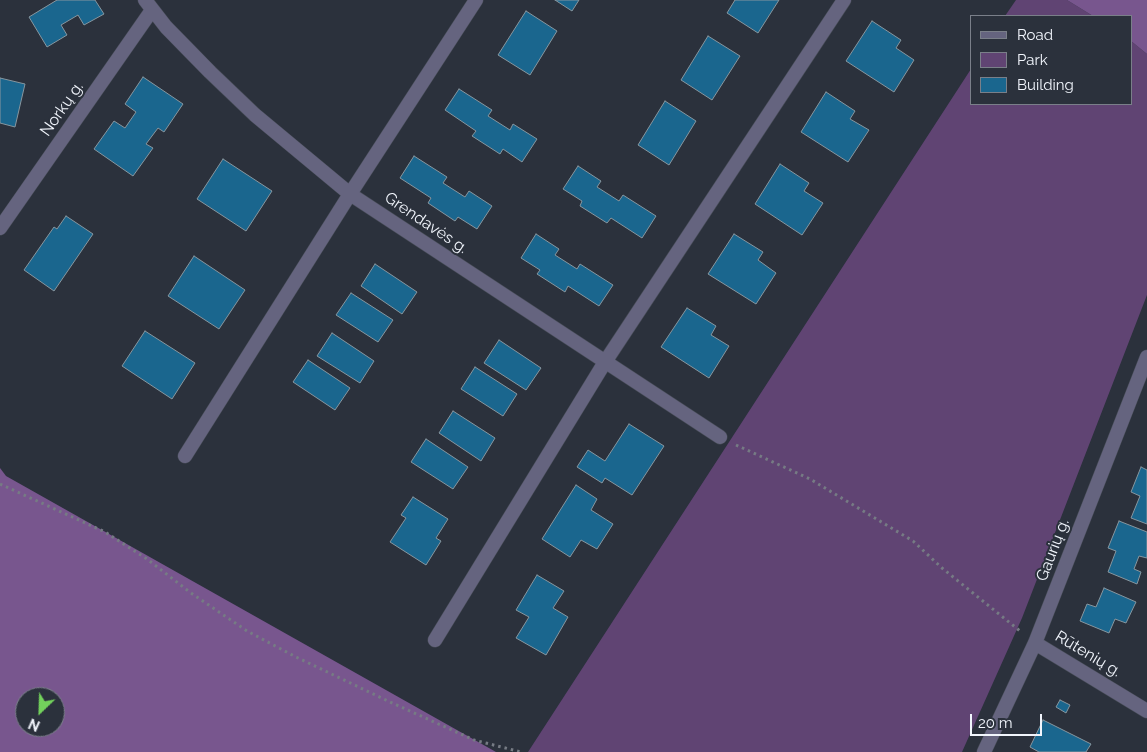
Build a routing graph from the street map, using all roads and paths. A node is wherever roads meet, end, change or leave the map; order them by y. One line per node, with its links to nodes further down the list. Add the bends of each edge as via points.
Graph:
1 (476, 0): 4 (street)
2 (844, 0): 7 (street)
3 (148, 5): 4 (street, Grendavės g., via 191,53 249,109); 5 (street, Norkų g.)
4 (350, 194): 7 (street, Grendavės g.); 9 (street)
5 (0, 228)
6 (1147, 357): 12 (street, Gaurių g.)
7 (605, 362): 8 (street, Grendavės g.); 11 (street)
8 (720, 437): 12 (path, via 810,479 913,541)
9 (185, 456)
10 (0, 484): 14 (path, via 104,532 247,631 296,657 474,740)
11 (435, 640)
12 (1035, 643): 13 (street, Rūtenių g.); 15 (street, Gaurių g.)
13 (1147, 711)
14 (521, 752)
15 (984, 752)

